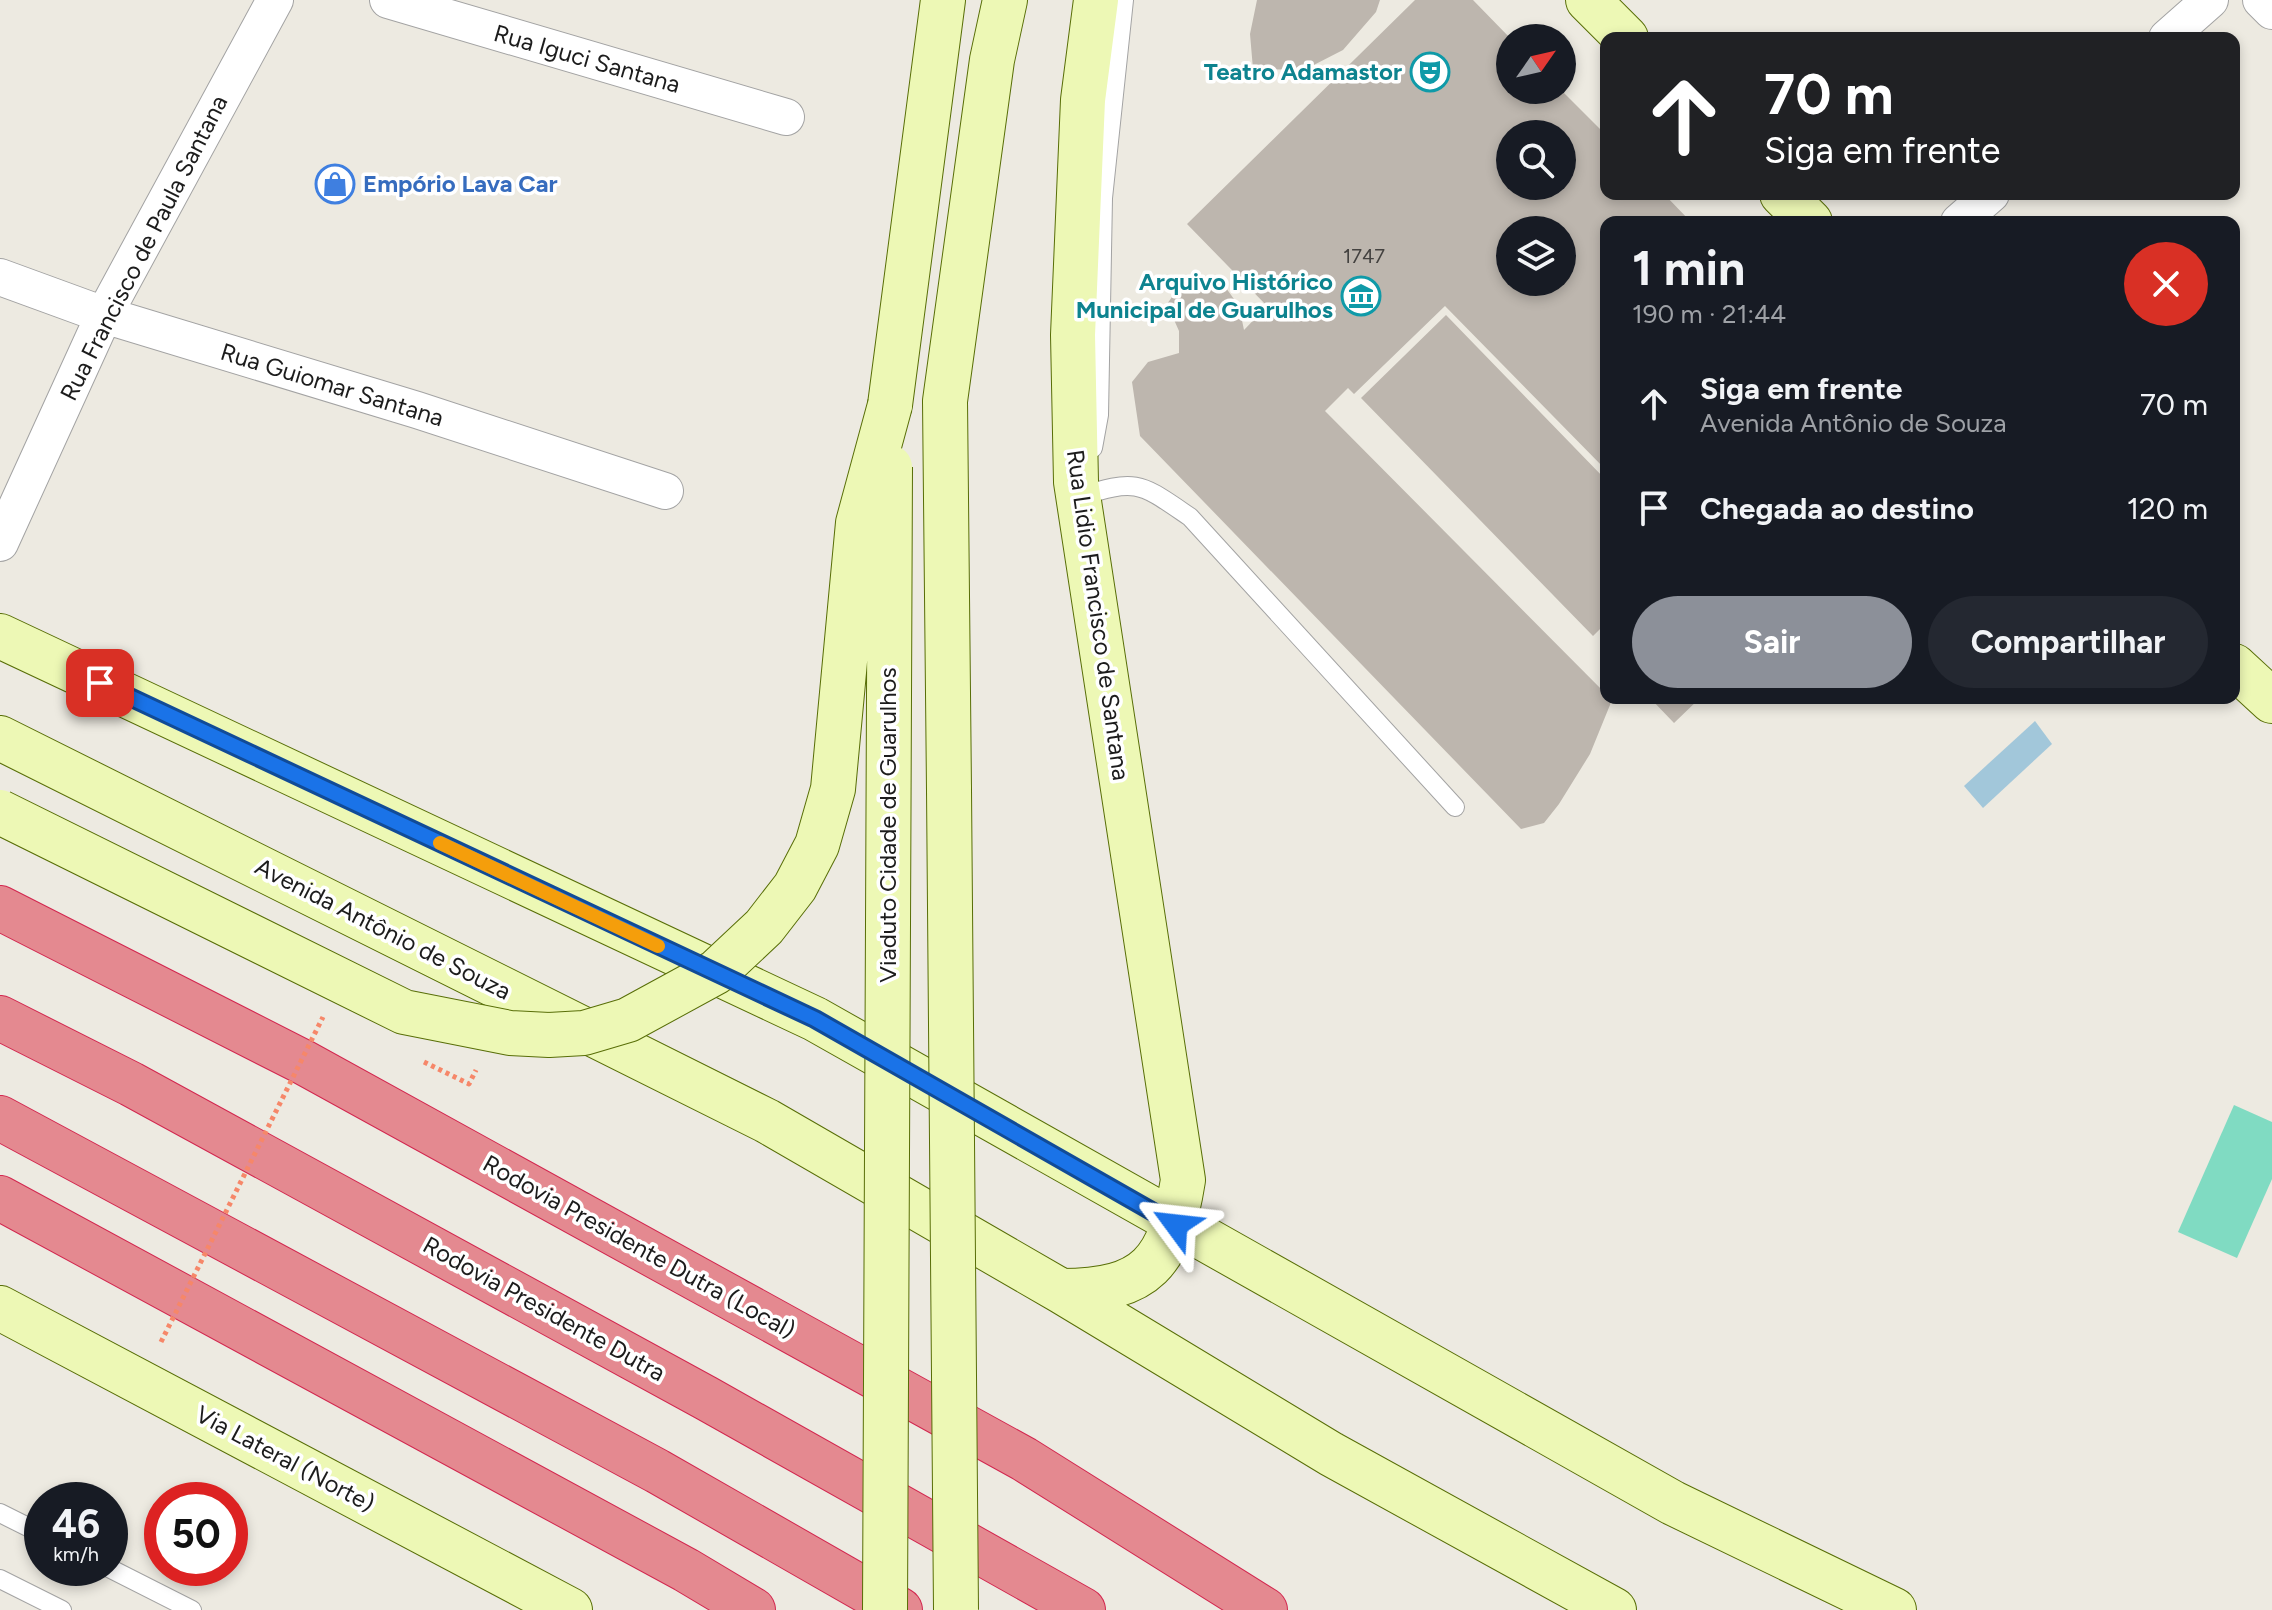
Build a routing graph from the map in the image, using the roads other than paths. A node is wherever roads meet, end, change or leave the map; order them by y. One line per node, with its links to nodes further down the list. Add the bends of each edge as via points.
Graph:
1 (275, 0): 19 (street, Rua Francisco de Paula Santana)
2 (388, 0): 13 (street, Rua Iguci Santana)
3 (943, 0): 20 (main road, Viaduto Cidade de Guarulhos)
4 (1005, 0): 47 (main road, bridge, via 945,401)
5 (1096, 0): 21 (main road, Rua Lidio Francisco de Santana, via 1083,100 1074,303)
6 (1124, 0): 21 (lane, via 1103,198 1099,415)
7 (1588, 0): 11 (main road)
8 (2210, 0): 12 (street)
9 (2261, 0): 10 (street)
10 (2272, 11)
11 (1620, 32)
12 (2174, 32)
13 (786, 117)
14 (1788, 200): 16 (main road)
15 (1984, 200): 17 (street)
16 (1804, 216)
17 (1966, 216)
18 (0, 277): 19 (street, Rua Guiomar Santana)
19 (104, 315): 22 (street, Rua Guiomar Santana); 23 (street, Rua Francisco de Paula Santana)
20 (890, 405): 29 (main road, bridge, via 858,523 833,789 817,845 795,887 764,927 725,963 628,1020 584,1033 549,1035 404,1012); 45 (main road, Viaduto Cidade de Guarulhos, bridge)
21 (1078, 490): 28 (lane, via 1121,484 1151,491 1190,517); 34 (main road, Rua Lidio Francisco de Santana, via 1183,1180)
22 (665, 491)
23 (0, 543)
24 (0, 636): 34 (main road, via 815,1019)
25 (2240, 672): 26 (main road)
26 (2272, 701)
27 (0, 738): 35 (main road, Avenida Antônio de Souza, via 767,1121)
28 (1455, 807)
29 (0, 812)
30 (0, 908): 49 (highway, Rodovia Presidente Dutra (Local), via 303,1062 996,1444)
31 (0, 1018): 48 (highway, Rodovia Presidente Dutra, via 679,1383)
32 (0, 1118): 46 (highway, via 657,1471)
33 (0, 1198): 44 (highway)
34 (1176, 1225): 35 (main road, Rua Lidio Francisco de Santana, via 1155,1264 1125,1283); 51 (main road, via 1673,1503)
35 (1061, 1291): 50 (main road, Avenida Antônio de Souza, via 1331,1454)
36 (0, 1308): 43 (main road, Via Lateral (Norte))
37 (0, 1513): 38 (lane)
38 (24, 1525)
39 (128, 1578): 42 (lane)
40 (0, 1579): 41 (lane)
41 (62, 1610)
42 (192, 1610)
43 (570, 1610)
44 (753, 1610)
45 (885, 1610)
46 (900, 1610)
47 (956, 1610)
48 (1083, 1610)
49 (1265, 1610)
50 (1614, 1610)
51 (1894, 1610)

